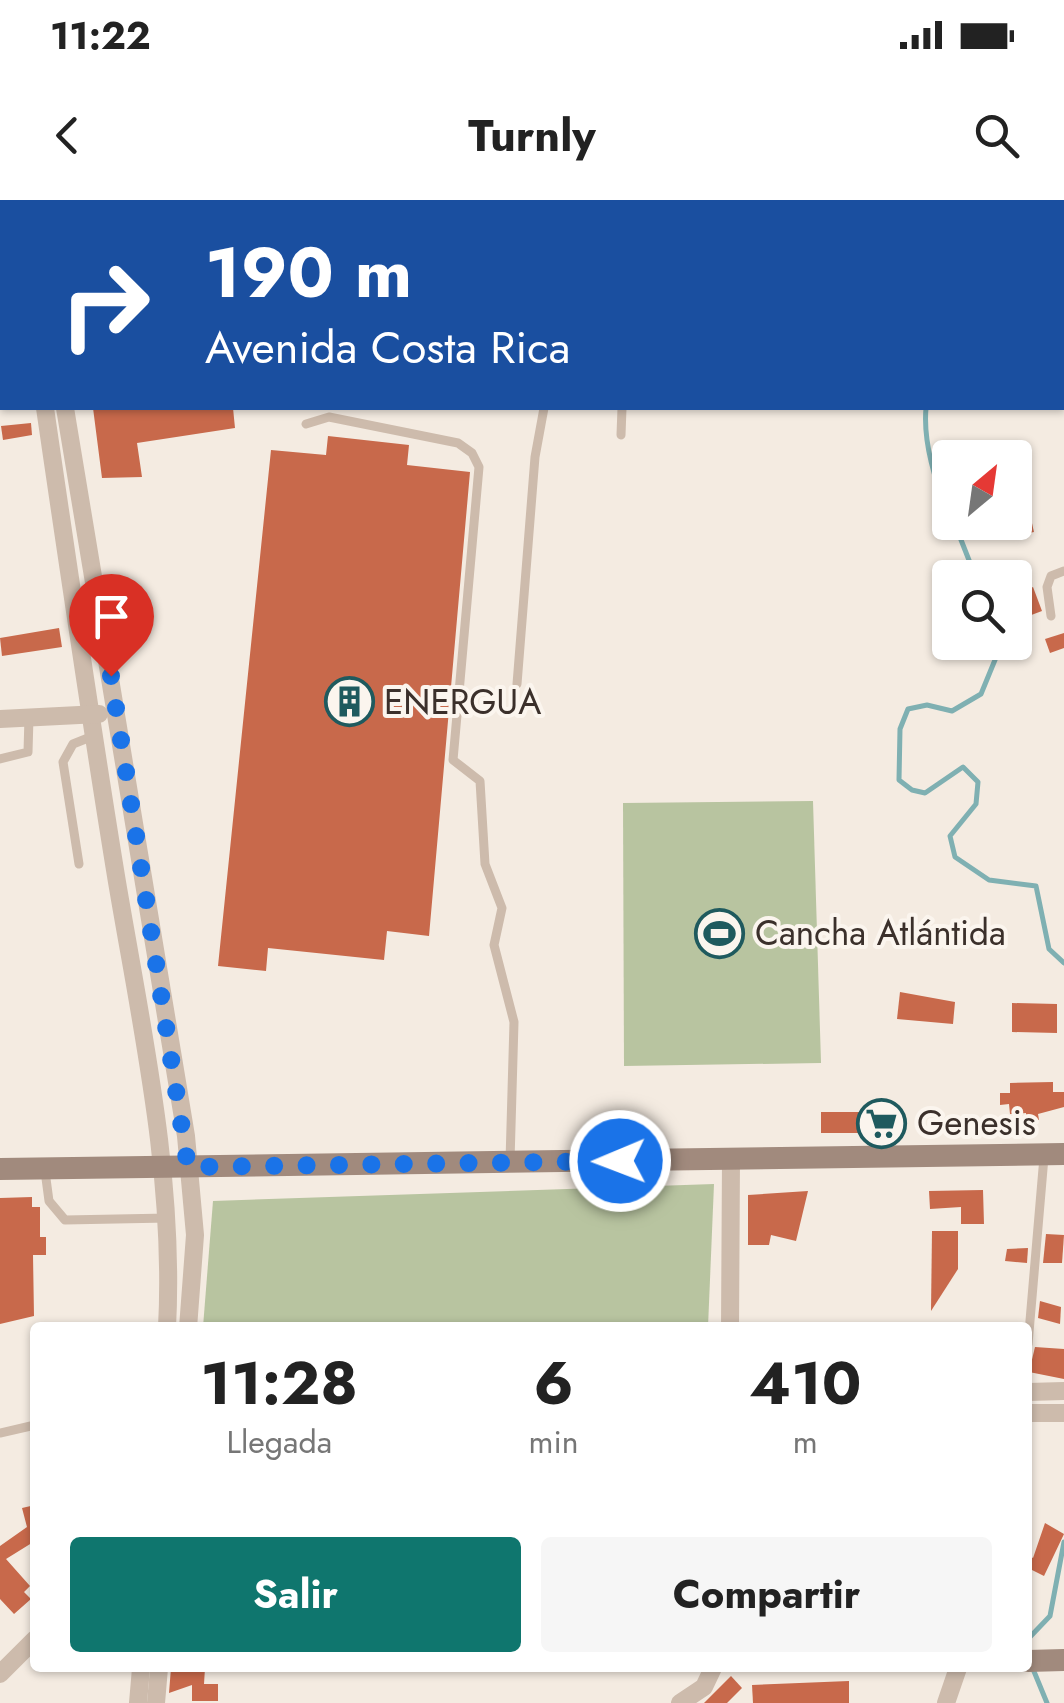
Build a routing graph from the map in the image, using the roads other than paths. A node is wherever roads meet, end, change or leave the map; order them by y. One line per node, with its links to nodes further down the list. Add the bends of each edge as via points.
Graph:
1 (44, 410): 11 (street)
2 (65, 410): 10 (street)
3 (544, 410): 9 (lane, via 534,457)
4 (622, 410): 6 (lane)
5 (306, 424): 19 (lane, via 330,417 458,444 479,466 453,760 480,781 485,864 502,908 494,945 514,1022)
6 (621, 436)
7 (1064, 571): 8 (lane, via 1047,587)
8 (1052, 616)
9 (518, 684)
10 (117, 714): 11 (street); 21 (street)
11 (89, 715): 12 (street); 14 (street)
12 (29, 718): 13 (street); 15 (lane, via 28,752)
13 (0, 719)
14 (92, 736): 16 (lane, via 73,744 63,762); 20 (street)
15 (0, 759)
16 (80, 864)
17 (1054, 1157): 18 (street); 28 (lane)
18 (730, 1159): 19 (street); 27 (street)
19 (510, 1164): 21 (street)
20 (163, 1167): 21 (street); 22 (street); 24 (street)
21 (188, 1167): 26 (street, via 195,1235)
22 (45, 1168): 23 (street); 24 (lane, via 48,1201 65,1220)
23 (0, 1169)
24 (168, 1218): 25 (street)
25 (166, 1322)
26 (188, 1322)
27 (730, 1322)
28 (1031, 1322)
29 (1032, 1392): 30 (street)
30 (1064, 1392)
31 (1032, 1413): 32 (street)
32 (1064, 1413)
33 (30, 1426): 34 (lane)
34 (0, 1433)
35 (30, 1644): 40 (street)
36 (141, 1672): 41 (street)
37 (159, 1672): 42 (street)
38 (711, 1672): 43 (street, via 704,1687)
39 (957, 1672): 44 (street)
40 (0, 1674)
41 (138, 1703)
42 (156, 1703)
43 (680, 1703)
44 (946, 1703)

